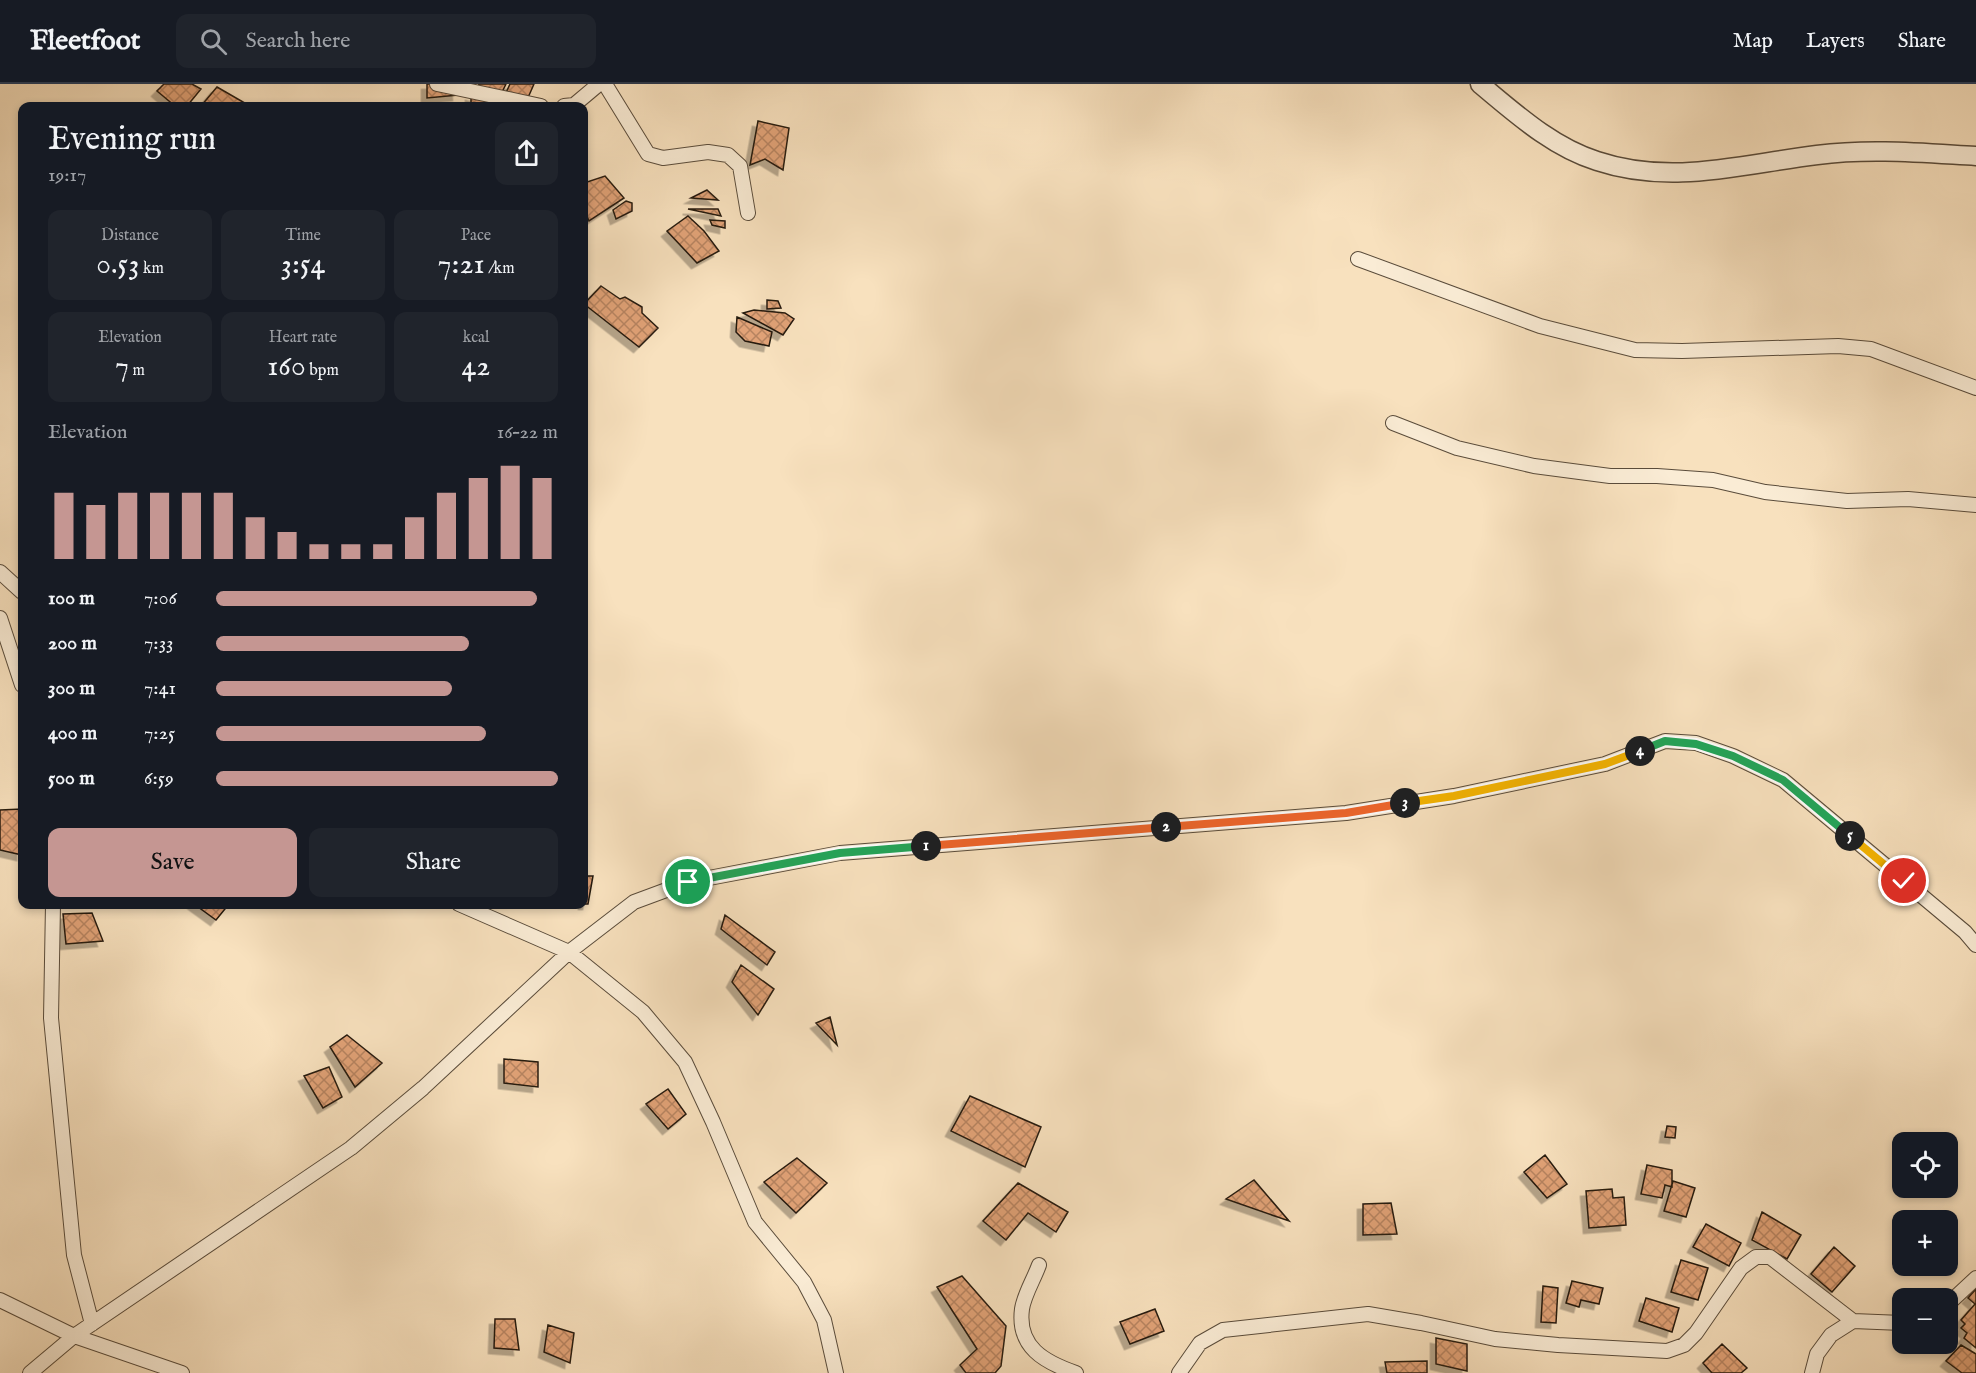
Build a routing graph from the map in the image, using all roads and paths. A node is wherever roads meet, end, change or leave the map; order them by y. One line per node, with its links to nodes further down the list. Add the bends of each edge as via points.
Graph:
1 (437, 84): 5 (street)
2 (599, 84): 6 (street)
3 (605, 84): 8 (street, via 648,154 663,158 708,152 728,155 740,166)
4 (1480, 84): 7 (street, via 1554,141 1595,161 1634,171 1680,173 1818,154 1879,151)
5 (522, 102)
6 (578, 102)
7 (1976, 156)
8 (748, 213)
9 (1358, 260): 10 (street, via 1539,326 1635,350 1838,346 1871,350)
10 (1976, 388)
11 (1393, 423): 12 (street, via 1457,448 1534,466 1610,476 1713,480 1765,492 1847,501 1908,499)
12 (1976, 505)
13 (0, 572): 14 (street)
14 (18, 588)
15 (0, 618): 16 (street)
16 (18, 673)
17 (52, 909): 27 (street, via 51,1018 67,1184 74,1255)
18 (470, 909): 20 (street)
19 (1976, 945): 20 (street, via 1783,780 1733,756 1696,744 1665,741 1605,764 1454,796 1346,813 840,853 688,882 634,903)
20 (569, 952): 27 (street, via 423,1088 351,1148); 31 (street, via 643,1012 685,1062 755,1222 804,1282 824,1320)
21 (1039, 1265): 32 (street, via 1022,1308 1023,1335 1034,1352)
22 (1976, 1278): 23 (street)
23 (1958, 1295)
24 (0, 1300): 28 (street)
25 (1853, 1321): 26 (street); 33 (street, via 1770,1257 1756,1257 1741,1268 1696,1333 1684,1345 1666,1351 1495,1339 1368,1314 1223,1330 1200,1342); 34 (street, via 1831,1335 1817,1354)
26 (1892, 1323)
27 (92, 1324): 28 (street)
28 (74, 1336): 29 (street); 30 (street)
29 (30, 1373)
30 (182, 1373)
31 (836, 1373)
32 (1076, 1373)
33 (1179, 1373)
34 (1812, 1373)

